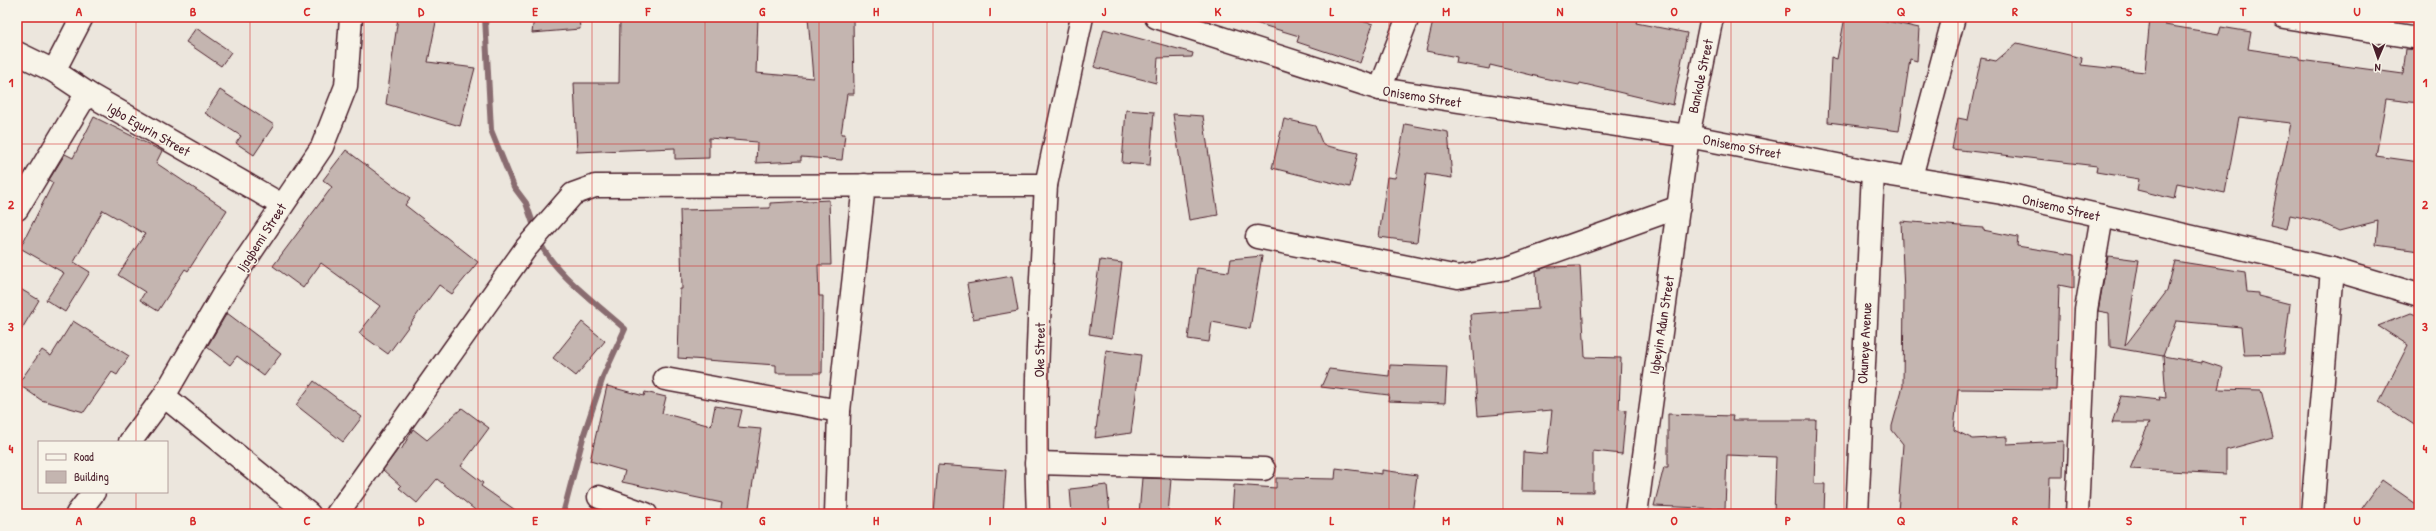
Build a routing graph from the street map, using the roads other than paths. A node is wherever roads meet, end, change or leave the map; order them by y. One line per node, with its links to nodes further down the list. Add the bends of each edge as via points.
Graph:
1 (82, 17): 11 (street)
2 (351, 17): 19 (street, Ijagbemi Street, via 346,86 322,147)
3 (1082, 17): 18 (street, Oke Street)
4 (1156, 17): 12 (street, Onisemo Street)
5 (1408, 17): 12 (street)
6 (1712, 17): 14 (street, Bankole Street)
7 (1954, 17): 16 (street)
8 (2284, 17): 9 (street)
9 (2419, 38)
10 (17, 53): 11 (street, Igbo Egurin Street)
11 (54, 71): 13 (street, Igbo Egurin Street)
12 (1380, 90): 14 (street, Onisemo Street)
13 (86, 93): 19 (street, Igbo Egurin Street); 21 (street)
14 (1688, 136): 15 (street, Onisemo Street); 20 (street, Igbeyin Adun Street)
15 (1873, 172): 16 (street, Onisemo Street); 41 (street, Okuneye Avenue)
16 (1911, 177): 22 (street, Onisemo Street, via 2002,193)
17 (864, 185): 18 (street); 28 (street); 36 (street, via 596,186 573,194 526,248)
18 (1046, 185): 30 (street, Oke Street)
19 (282, 205): 27 (street, Ijagbemi Street, via 228,286)
20 (1679, 207): 23 (street, via 1508,268 1458,277); 40 (street, Igbeyin Adun Street)
21 (17, 209)
22 (2102, 216): 24 (street, Onisemo Street); 42 (street, via 2086,310)
23 (1257, 237)
24 (2332, 269): 25 (street, Onisemo Street); 43 (street)
25 (2419, 295)
26 (665, 379): 28 (street)
27 (164, 396): 29 (street, Ijagbemi Street); 35 (street)
28 (839, 410): 38 (street)
29 (131, 441)
30 (1036, 463): 31 (street); 39 (street, Oke Street)
31 (1264, 469)
32 (93, 493): 34 (street)
33 (599, 497): 37 (street)
34 (77, 514)
35 (308, 514)
36 (337, 514)
37 (646, 514)
38 (836, 514)
39 (1038, 514)
40 (1636, 514)
41 (1857, 514)
42 (2077, 514)
43 (2312, 514)

